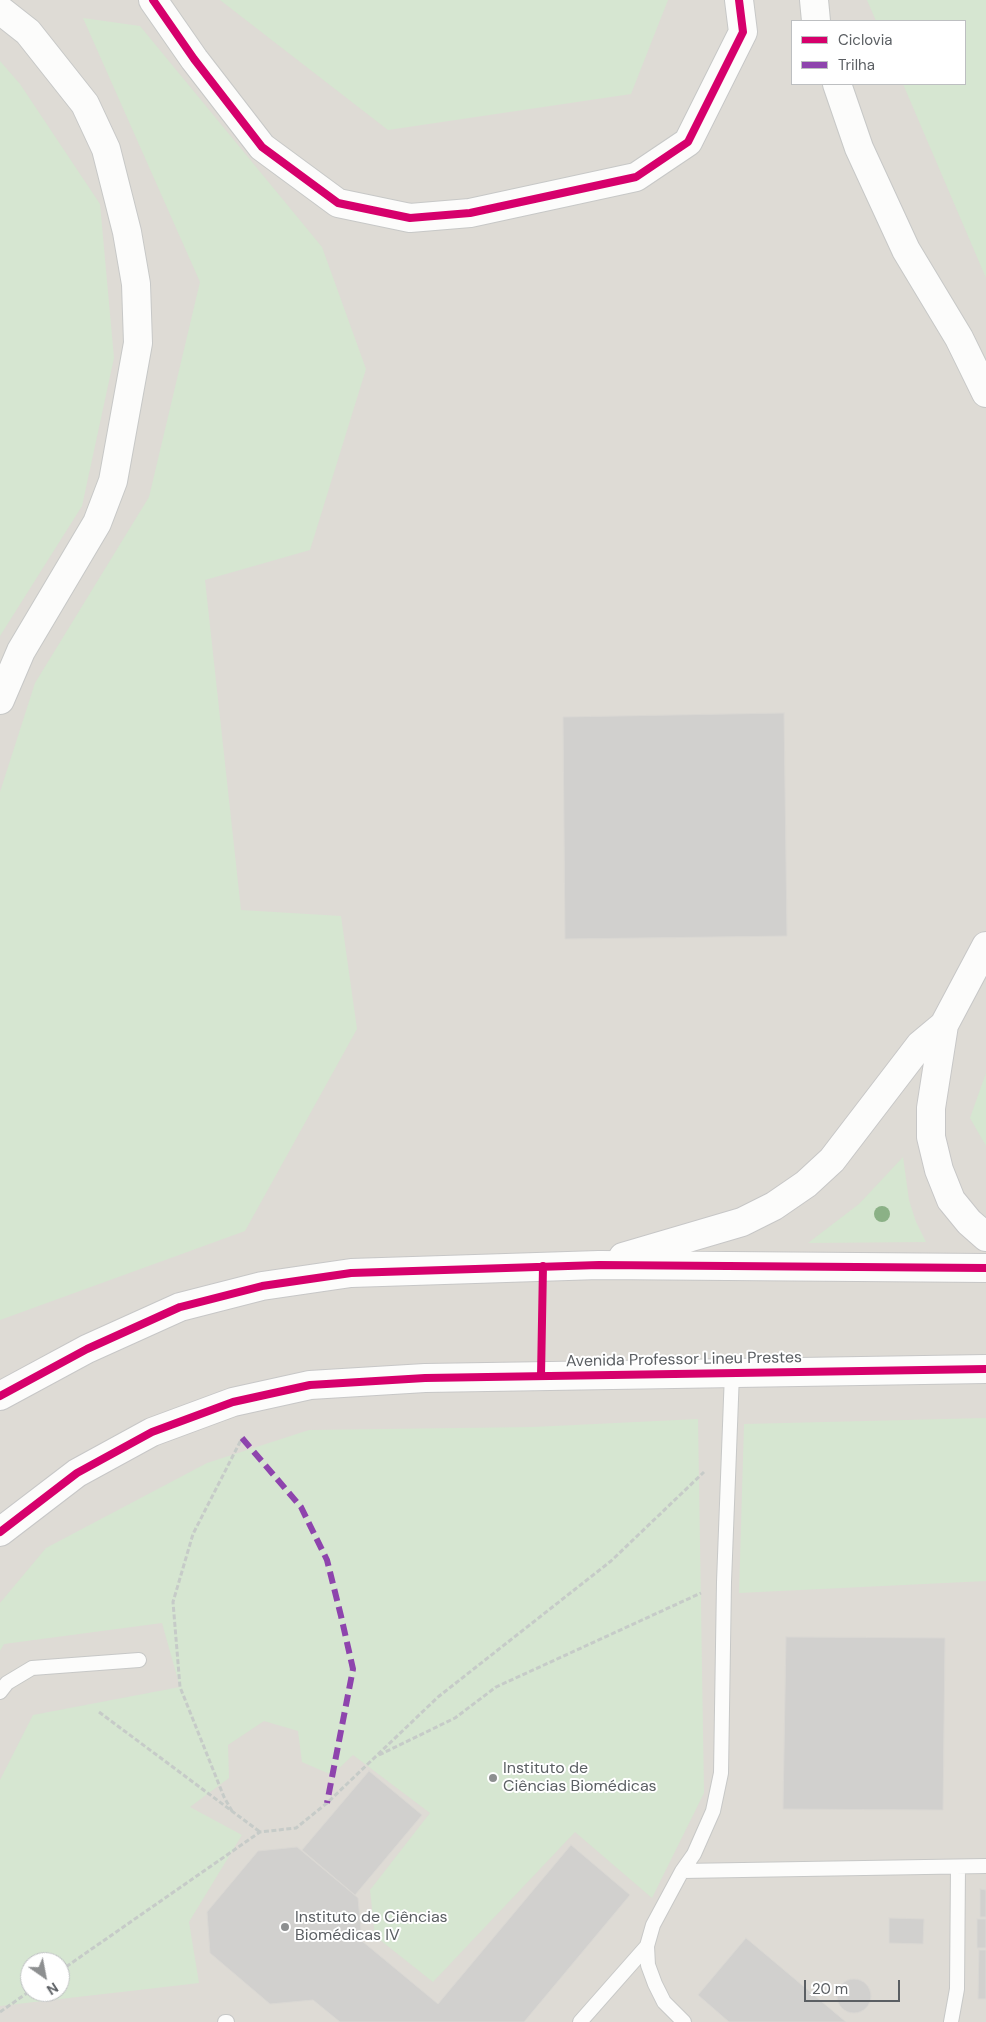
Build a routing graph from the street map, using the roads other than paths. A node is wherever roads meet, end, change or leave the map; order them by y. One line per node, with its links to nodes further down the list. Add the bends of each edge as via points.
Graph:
1 (19, 0): 5 (street)
2 (153, 0): 3 (street, via 262,147 338,203 410,218 470,213 636,177 688,142 743,32)
3 (739, 0)
4 (814, 0): 6 (street)
5 (0, 9): 9 (street, via 28,32 85,104 106,149 136,284 138,343 113,481 97,523 21,651)
6 (816, 20)
7 (836, 85): 8 (street, via 859,148 906,250 959,338)
8 (986, 394)
9 (0, 700)
10 (986, 946): 11 (street)
11 (944, 1025): 12 (street, via 931,1108 931,1137 951,1200); 13 (street, via 920,1045 832,1160 806,1184 774,1206 742,1222)
12 (986, 1236)
13 (599, 1265): 14 (street); 17 (street, via 350,1273 262,1286 180,1307 87,1349)
14 (986, 1268)
15 (986, 1368): 16 (street, Avenida Professor Lineu Prestes)
16 (732, 1373): 18 (street, Avenida Professor Lineu Prestes, via 425,1378 310,1385 233,1402 152,1432 78,1473); 23 (lane, via 721,1773 713,1811 694,1854)
17 (0, 1396)
18 (0, 1532)
19 (139, 1660): 20 (lane, via 32,1668)
20 (0, 1692)
21 (986, 1866): 22 (lane)
22 (958, 1867): 23 (lane); 27 (lane, via 957,1988)
23 (682, 1872): 24 (lane, via 653,1925)
24 (647, 1946): 25 (lane); 26 (lane, via 654,1984 664,2002)
25 (580, 2022)
26 (684, 2022)
27 (951, 2022)

